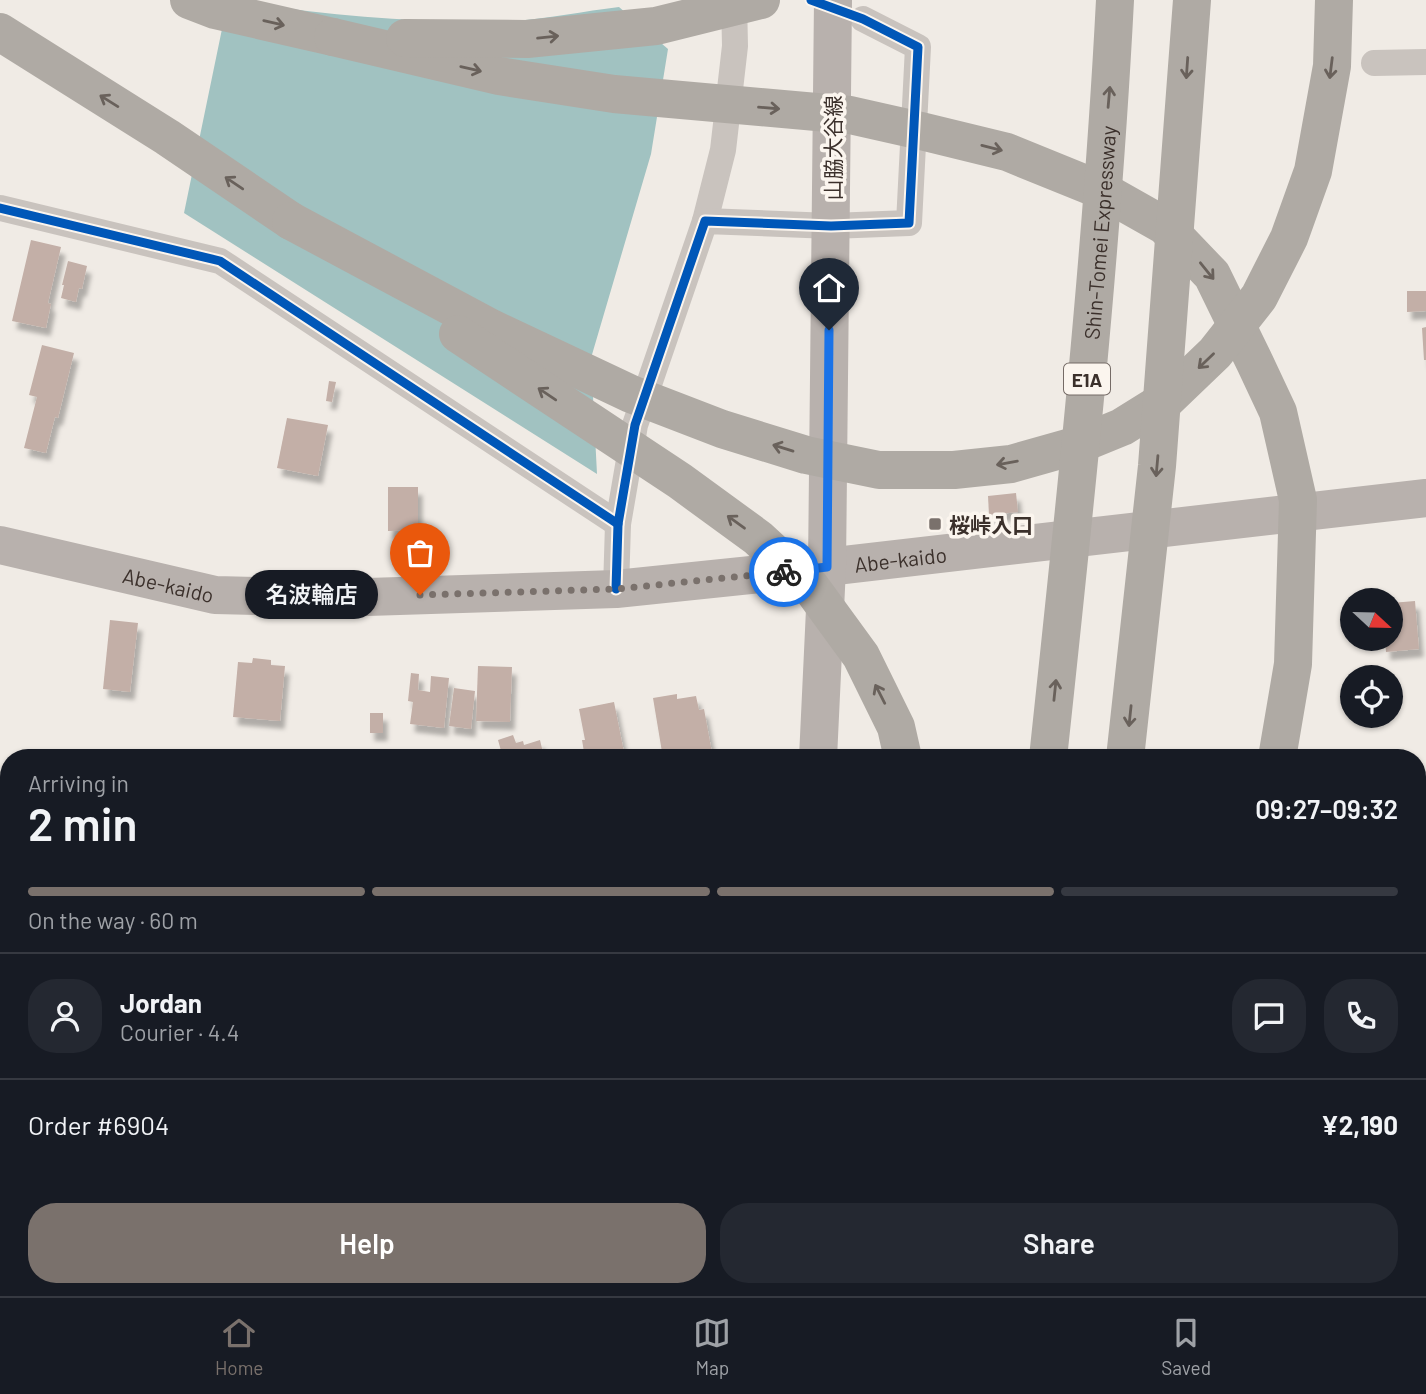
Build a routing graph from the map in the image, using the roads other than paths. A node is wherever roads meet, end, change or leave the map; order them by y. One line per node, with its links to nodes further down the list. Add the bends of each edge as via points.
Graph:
1 (734, 0): 13 (street, via 735,46 723,149)
2 (761, 0): 9 (highway, one-way to 2, bridge, via 527,39 656,26)
3 (1115, 0): 23 (highway, Shin-Tomei Expressway / E1A, one-way to 3, bridge, via 1080,458)
4 (1192, 0): 24 (highway, one-way to 24, bridge, via 1157,466)
5 (1334, 0): 14 (highway, one-way to 14, bridge, via 1332,66 1313,171 1289,238 1259,297 1214,353 1167,399 1122,427 1011,464 879,470 806,455 722,429 631,394 491,328)
6 (202, 5): 9 (highway, one-way to 9)
7 (848, 10): 15 (main road, 山脇大谷線); 15 (street, via 918,47 909,223)
8 (0, 32): 14 (highway, one-way to 8)
9 (333, 37): 25 (highway, one-way to 25, bridge, via 499,76 614,94 850,115 921,131 1007,152 1103,191 1165,226 1212,275 1278,412 1297,500 1293,664)
10 (1426, 62): 11 (street)
11 (1374, 63)
12 (0, 208): 17 (street, via 220,261)
13 (705, 220): 15 (street); 17 (street, via 635,425)
14 (290, 221): 22 (highway, one-way to 14, bridge, via 896,727 860,656 810,586 758,538)
15 (831, 226): 19 (main road, 山脇大谷線)
16 (1426, 498): 19 (main road, Abe-kaido)
17 (618, 524): 20 (street)
18 (0, 545): 20 (main road, Abe-kaido, via 215,595 337,598)
19 (827, 567): 20 (main road, Abe-kaido); 21 (main road, 山脇大谷線)
20 (616, 589)
21 (818, 749)
22 (901, 749)
23 (1049, 749)
24 (1126, 749)
25 (1279, 749)

